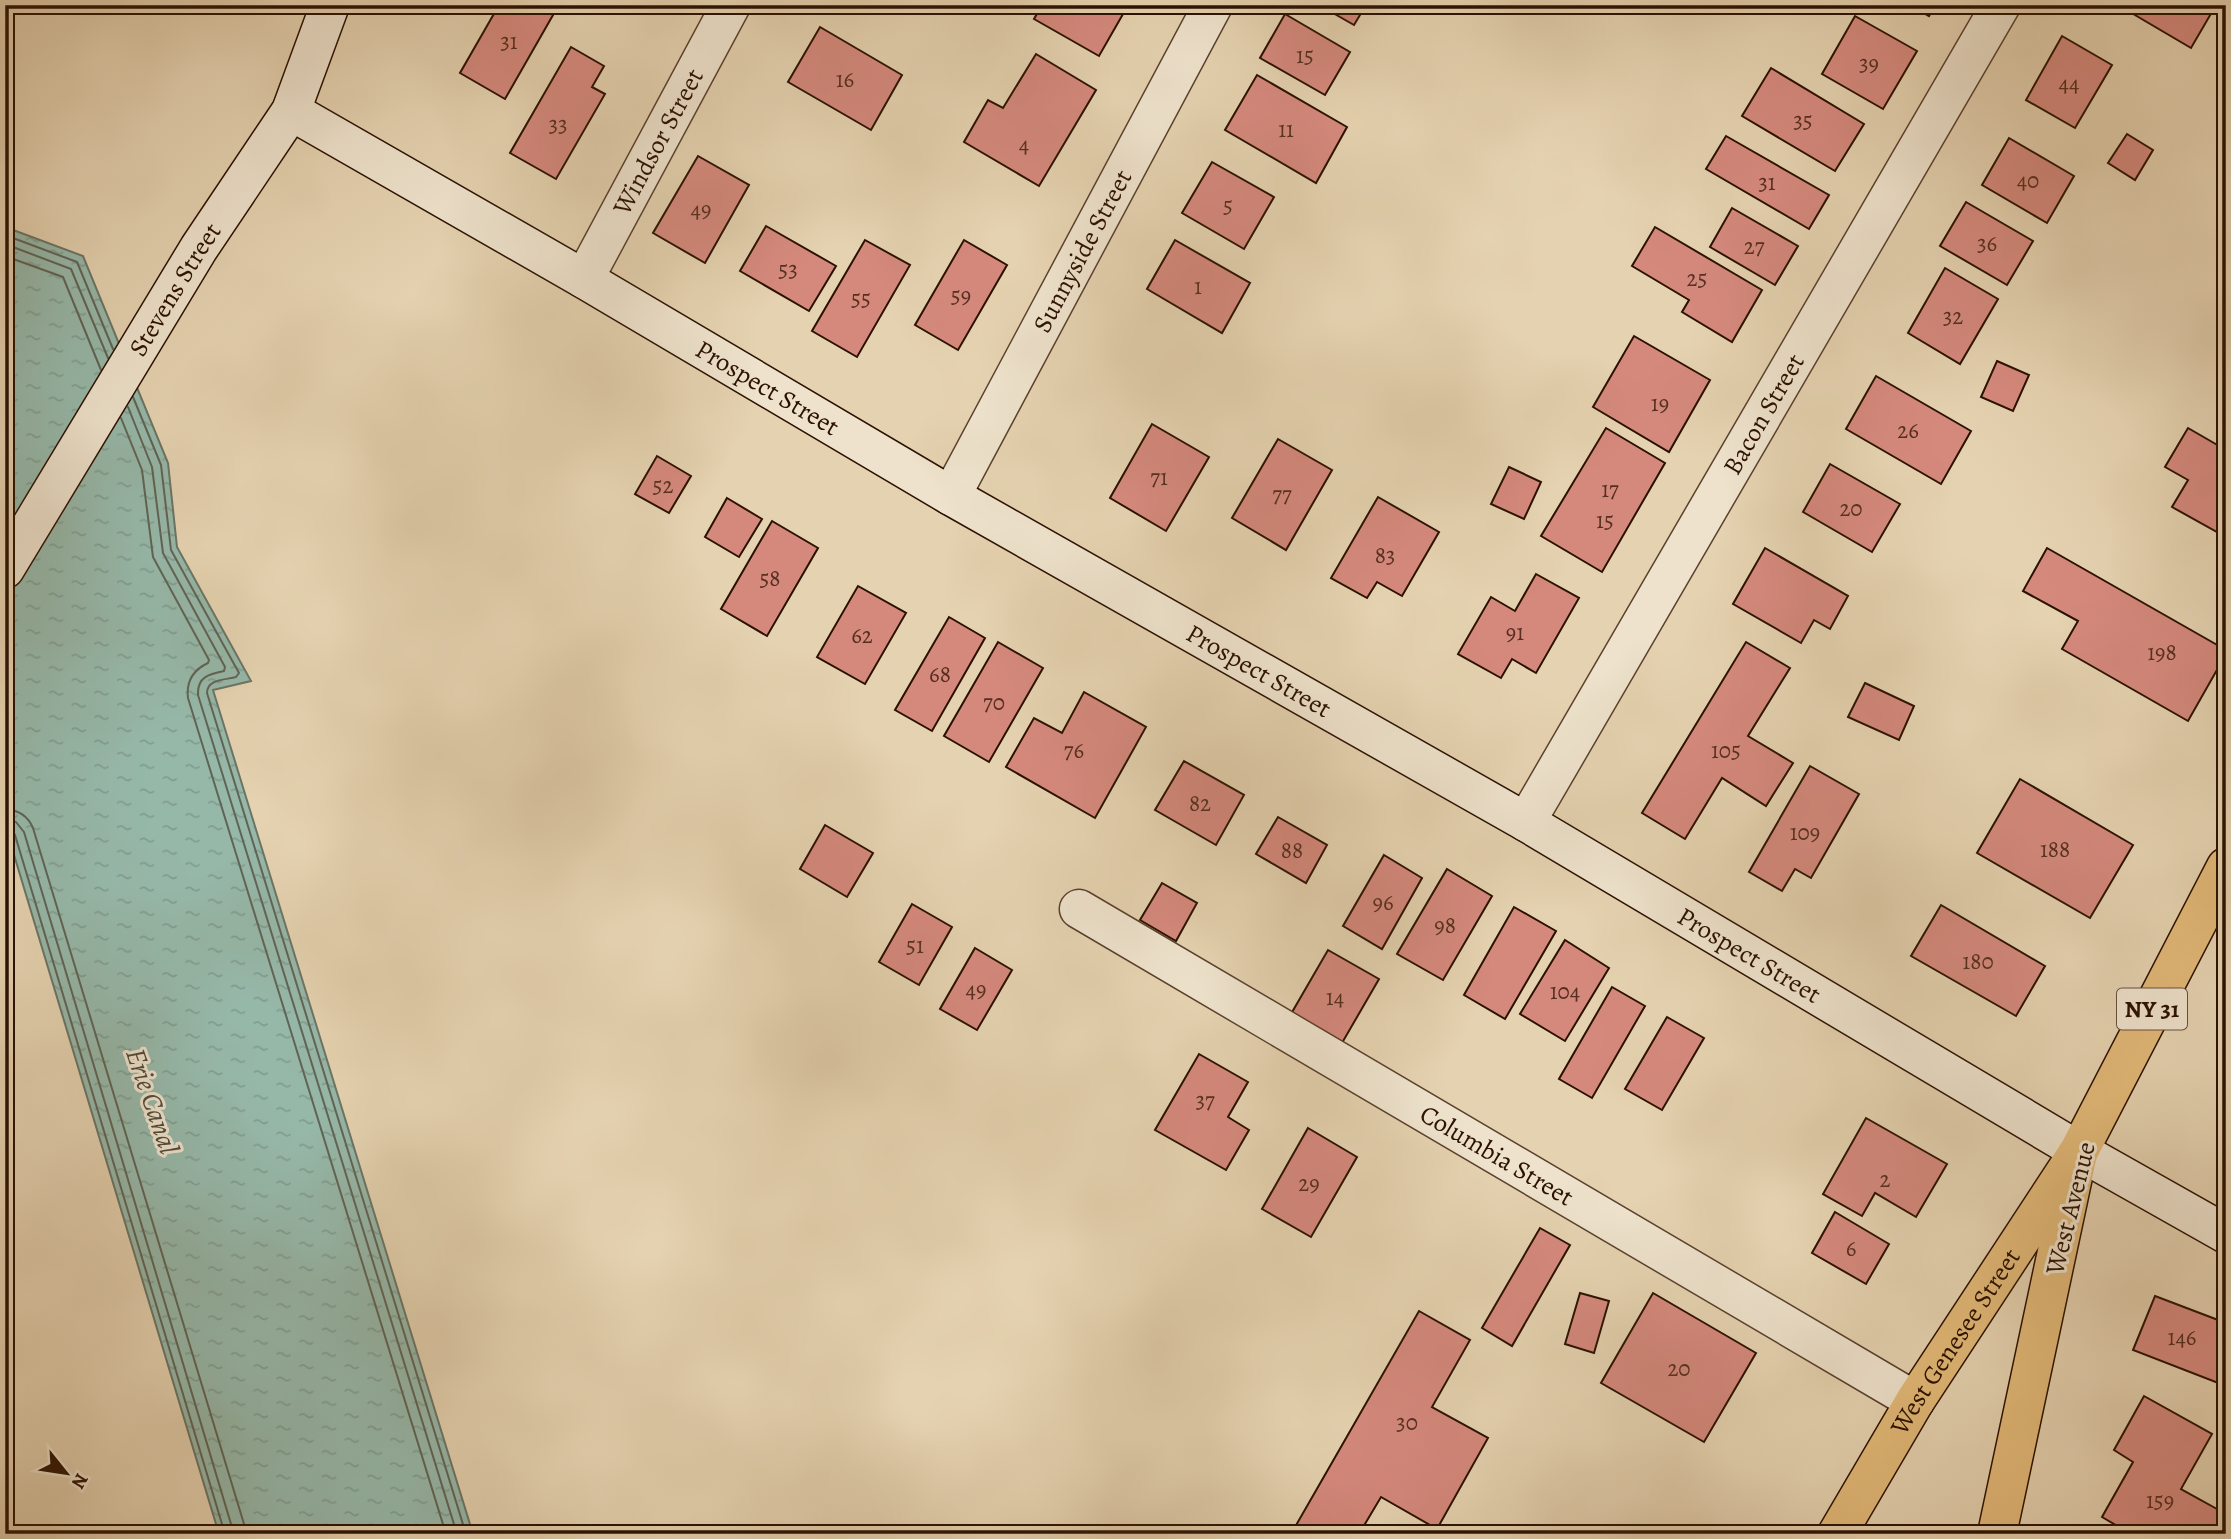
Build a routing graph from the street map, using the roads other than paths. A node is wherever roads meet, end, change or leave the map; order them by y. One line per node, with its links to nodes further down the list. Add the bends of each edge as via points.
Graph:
1 (330, 5): 5 (street, Stevens Street)
2 (731, 5): 6 (street, Windsor Street)
3 (1213, 5): 7 (street, Sunnyside Street)
4 (2001, 5): 9 (street, Bacon Street)
5 (290, 111): 6 (street, Prospect Street); 8 (street, Stevens Street, via 199,248)
6 (584, 279): 7 (street, Prospect Street)
7 (951, 496): 9 (street, Prospect Street)
8 (5, 569)
9 (1526, 822): 12 (street, Prospect Street)
10 (2226, 867): 12 (main road, West Avenue / NY 31)
11 (1079, 909): 14 (street, Columbia Street)
12 (2079, 1151): 13 (street, Prospect Street); 14 (main road, West Genesee Street / NY 31); 16 (main road, West Avenue)
13 (2226, 1234)
14 (1916, 1401): 15 (main road, West Genesee Street / NY 31)
15 (1837, 1534)
16 (1997, 1534)

